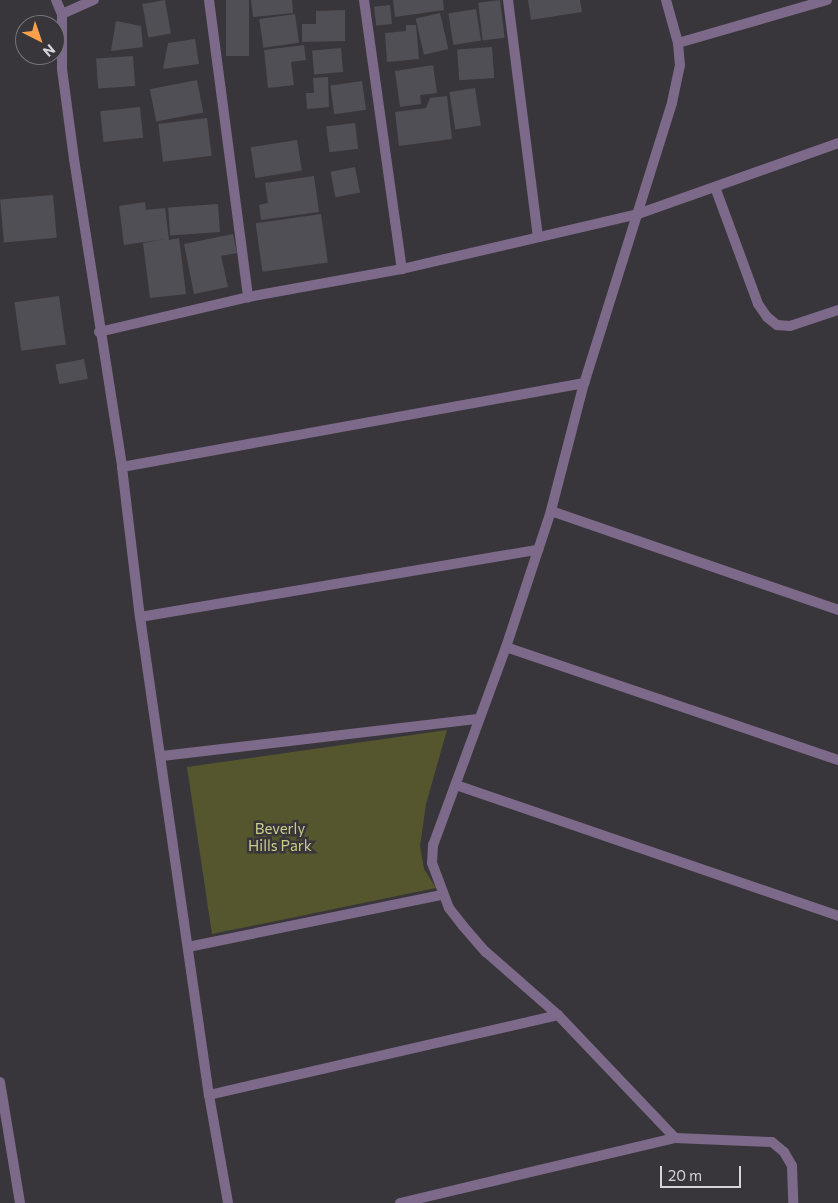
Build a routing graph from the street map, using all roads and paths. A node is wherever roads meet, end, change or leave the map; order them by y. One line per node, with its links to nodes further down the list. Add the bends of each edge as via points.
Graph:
1 (56, 0): 8 (street)
2 (94, 0): 8 (street)
3 (209, 0): 15 (street)
4 (364, 0): 14 (street)
5 (508, 0): 13 (street)
6 (666, 0): 9 (street)
7 (828, 0): 9 (street)
8 (62, 14): 17 (street, via 62,69)
9 (678, 44): 12 (street, via 680,65 672,103)
10 (838, 143): 11 (street)
11 (715, 187): 12 (street); 16 (street, via 758,304 767,317 777,325 790,326)
12 (638, 214): 13 (street); 18 (street)
13 (538, 236): 14 (street)
14 (402, 269): 15 (street)
15 (248, 297): 17 (street)
16 (838, 310)
17 (100, 332): 19 (street)
18 (584, 384): 19 (street); 20 (street)
19 (122, 467): 23 (street)
20 (551, 511): 21 (street); 22 (street)
21 (538, 550): 23 (street); 24 (street)
22 (838, 610)
23 (140, 617): 26 (street)
24 (506, 647): 25 (street); 27 (street)
25 (478, 719): 26 (street); 28 (street)
26 (162, 756): 31 (street)
27 (838, 760)
28 (456, 785): 29 (street, via 433,845 432,863); 30 (street)
29 (442, 894): 31 (street); 32 (street, via 449,908 486,952)
30 (838, 916)
31 (188, 946): 34 (street)
32 (558, 1015): 34 (street); 35 (street)
33 (0, 1082): 36 (street)
34 (209, 1095): 37 (street)
35 (675, 1138): 38 (street); 39 (street, via 772,1142 784,1152 792,1166)
36 (20, 1203)
37 (228, 1203)
38 (400, 1203)
39 (793, 1203)

